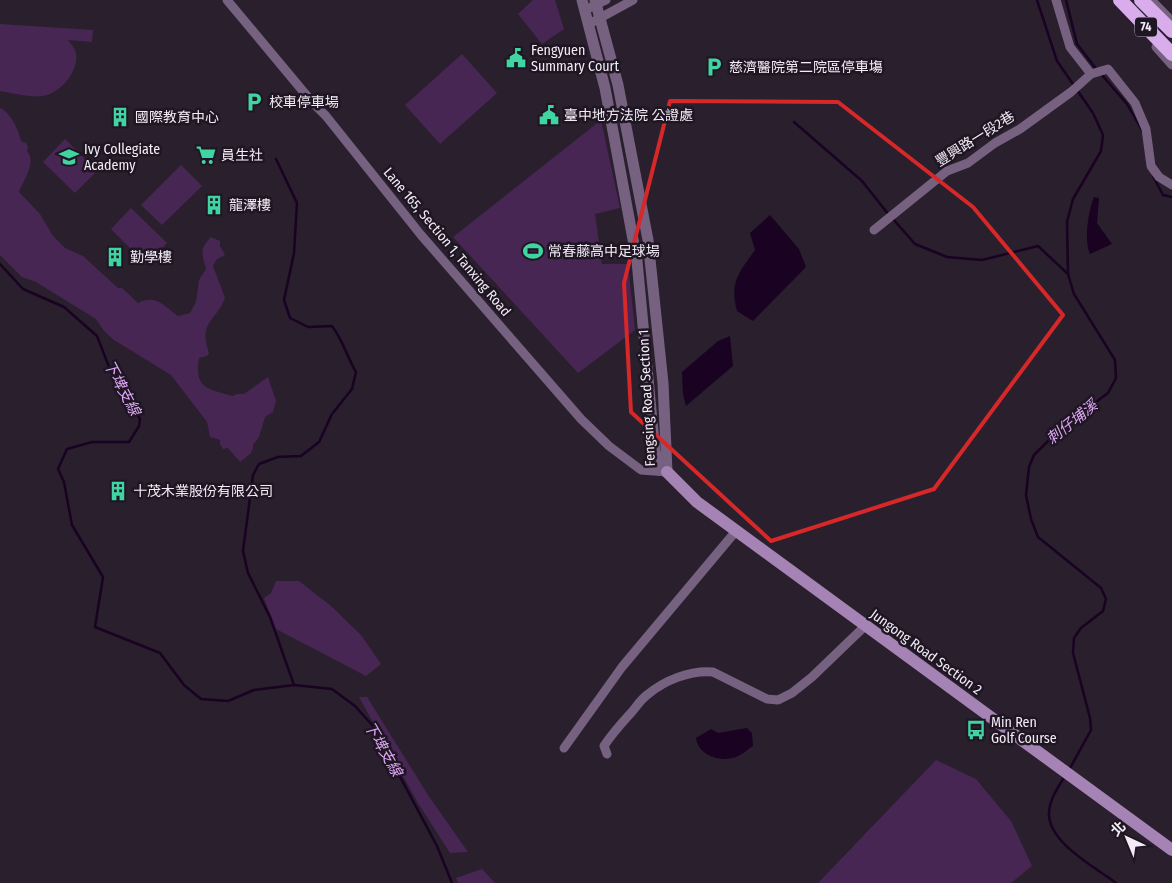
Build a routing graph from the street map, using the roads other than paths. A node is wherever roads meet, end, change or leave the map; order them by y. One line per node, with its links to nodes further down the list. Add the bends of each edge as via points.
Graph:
1 (227, 0): 17 (street, Lane 165, Section 1, Tanxing Road, via 428,242 581,419 641,470)
2 (633, 0): 9 (street)
3 (1056, 0): 14 (street, via 1070,47)
4 (1111, 0): 13 (street)
5 (1120, 0): 12 (highway, 74)
6 (1141, 0): 11 (highway, 74)
7 (1151, 0): 10 (street)
8 (593, 3): 9 (street, Fengsing Road Section 1)
9 (594, 21): 17 (street, Fengsing Road Section 1, via 618,85 648,240 663,384)
10 (1172, 21)
11 (1172, 31)
12 (1172, 54)
13 (1172, 64)
14 (1091, 74): 15 (street, via 1108,69 1135,103 1146,129 1150,166); 16 (street, 豐興路一段2巷, via 1020,129 968,163 947,171)
15 (1172, 185)
16 (874, 230)
17 (667, 472): 18 (main road, Jungong Road Section 2, via 697,502)
18 (736, 531): 19 (main road, Jungong Road Section 2); 20 (street, via 622,667)
19 (865, 626): 21 (street, via 812,677 778,700 767,699 713,672 683,676 665,683 646,695 609,737 604,746); 22 (main road, Jungong Road Section 2)
20 (564, 748)
21 (607, 754)
22 (1172, 850)

